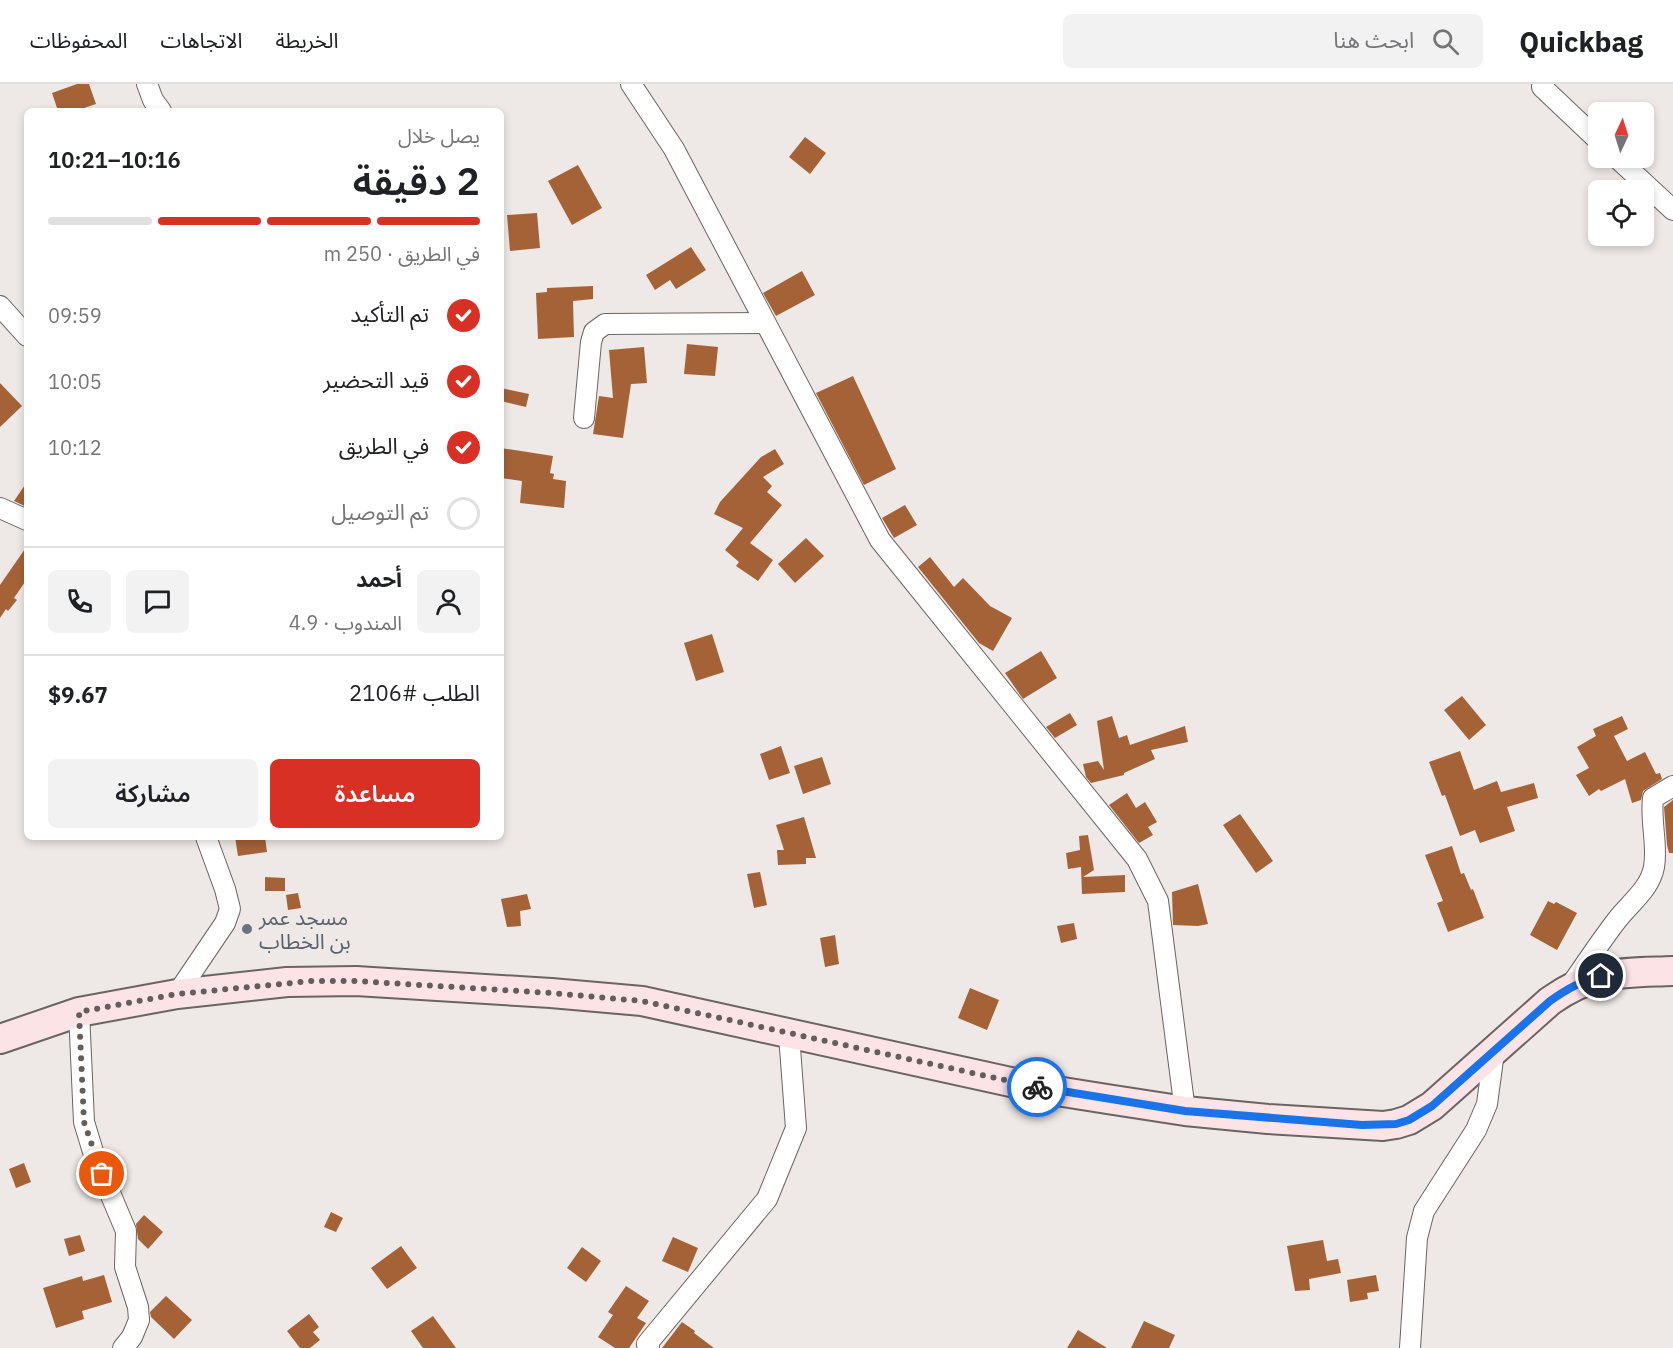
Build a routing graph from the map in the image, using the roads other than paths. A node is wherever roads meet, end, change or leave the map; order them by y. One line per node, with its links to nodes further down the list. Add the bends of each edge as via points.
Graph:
1 (147, 84): 4 (street)
2 (631, 84): 9 (street, via 674,149)
3 (1542, 87): 5 (street)
4 (159, 108)
5 (1588, 131)
6 (1628, 168): 7 (street)
7 (1673, 210)
8 (0, 306): 10 (street)
9 (765, 323): 11 (street, via 605,324 594,332 591,342); 23 (street, via 880,540 1137,859 1158,901)
10 (24, 333)
11 (584, 418)
12 (0, 508): 13 (street)
13 (24, 519)
14 (1673, 786): 17 (street, via 1653,798 1656,858 1647,884)
15 (207, 840): 18 (street, via 230,909 225,923)
16 (1673, 971): 17 (main road, via 1615,973)
17 (1569, 988): 22 (main road)
18 (177, 994): 19 (main road); 20 (main road, via 312,981 551,993 642,1001)
19 (79, 1012): 21 (main road); 25 (street, via 84,1122 126,1232 125,1267 138,1307 139,1320)
20 (789, 1035): 23 (main road, via 1038,1088); 24 (street, via 796,1128 767,1199)
21 (0, 1039)
22 (1494, 1052): 23 (main road, via 1432,1106 1396,1124 1362,1125); 26 (street, via 1486,1104 1476,1130 1424,1211 1417,1238)
23 (1185, 1111)
24 (646, 1347)
25 (123, 1348)
26 (1410, 1348)

